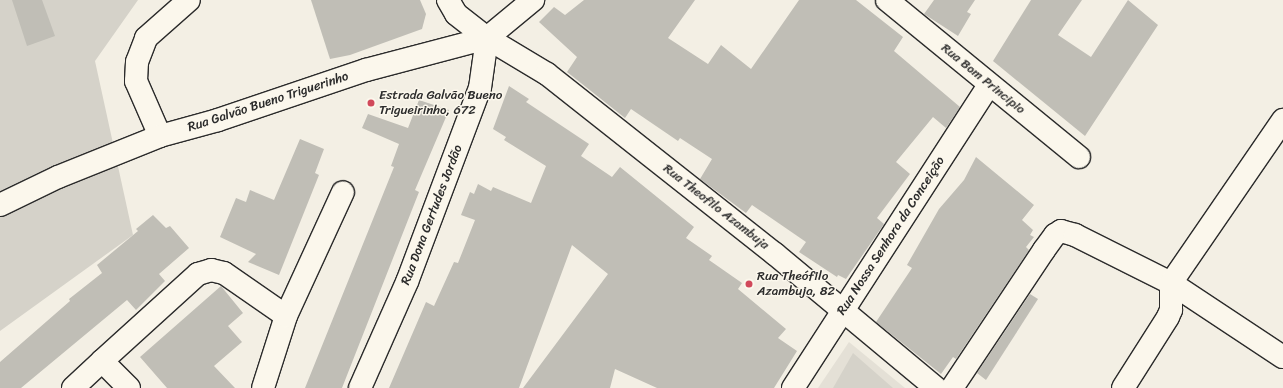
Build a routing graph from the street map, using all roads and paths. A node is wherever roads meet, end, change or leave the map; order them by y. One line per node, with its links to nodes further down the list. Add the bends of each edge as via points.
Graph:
1 (189, 0): 8 (street, via 146,38 137,62 136,81)
2 (448, 0): 5 (street, Rua Theofilo Azambuja, via 456,14)
3 (533, 0): 5 (street, Rua Galvão Bueno Triguerinho)
4 (887, 0): 6 (street, Rua Bom Principio)
5 (487, 38): 8 (street, Rua Galvão Bueno Triguerinho, via 366,70 218,120); 13 (street, Rua Theofilo Azambuja, via 548,74); 20 (street, Rua Dona Gertudes Jordão, via 480,88 408,282)
6 (989, 85): 9 (street, Rua Bom Principio); 13 (street, Rua Nossa Senhora da Conceição)
7 (1283, 120): 12 (street)
8 (160, 136): 11 (street, Rua Galvão Bueno Triguerinho, via 58,177)
9 (1079, 157)
10 (343, 192): 14 (street)
11 (0, 205)
12 (1170, 283): 15 (street); 23 (street, via 1061,231 1055,235); 24 (street, via 1171,303 1168,317)
13 (842, 309): 21 (street, Rua Nossa Senhora da Conceição); 22 (street, Rua Theofilo Azambuja)
14 (286, 316): 16 (street, via 224,273 211,270 198,274); 19 (street)
15 (1283, 357)
16 (102, 361): 17 (street); 18 (street)
17 (73, 388)
18 (129, 388)
19 (263, 388)
20 (360, 388)
21 (793, 388)
22 (936, 388)
23 (952, 388)
24 (1123, 388)

